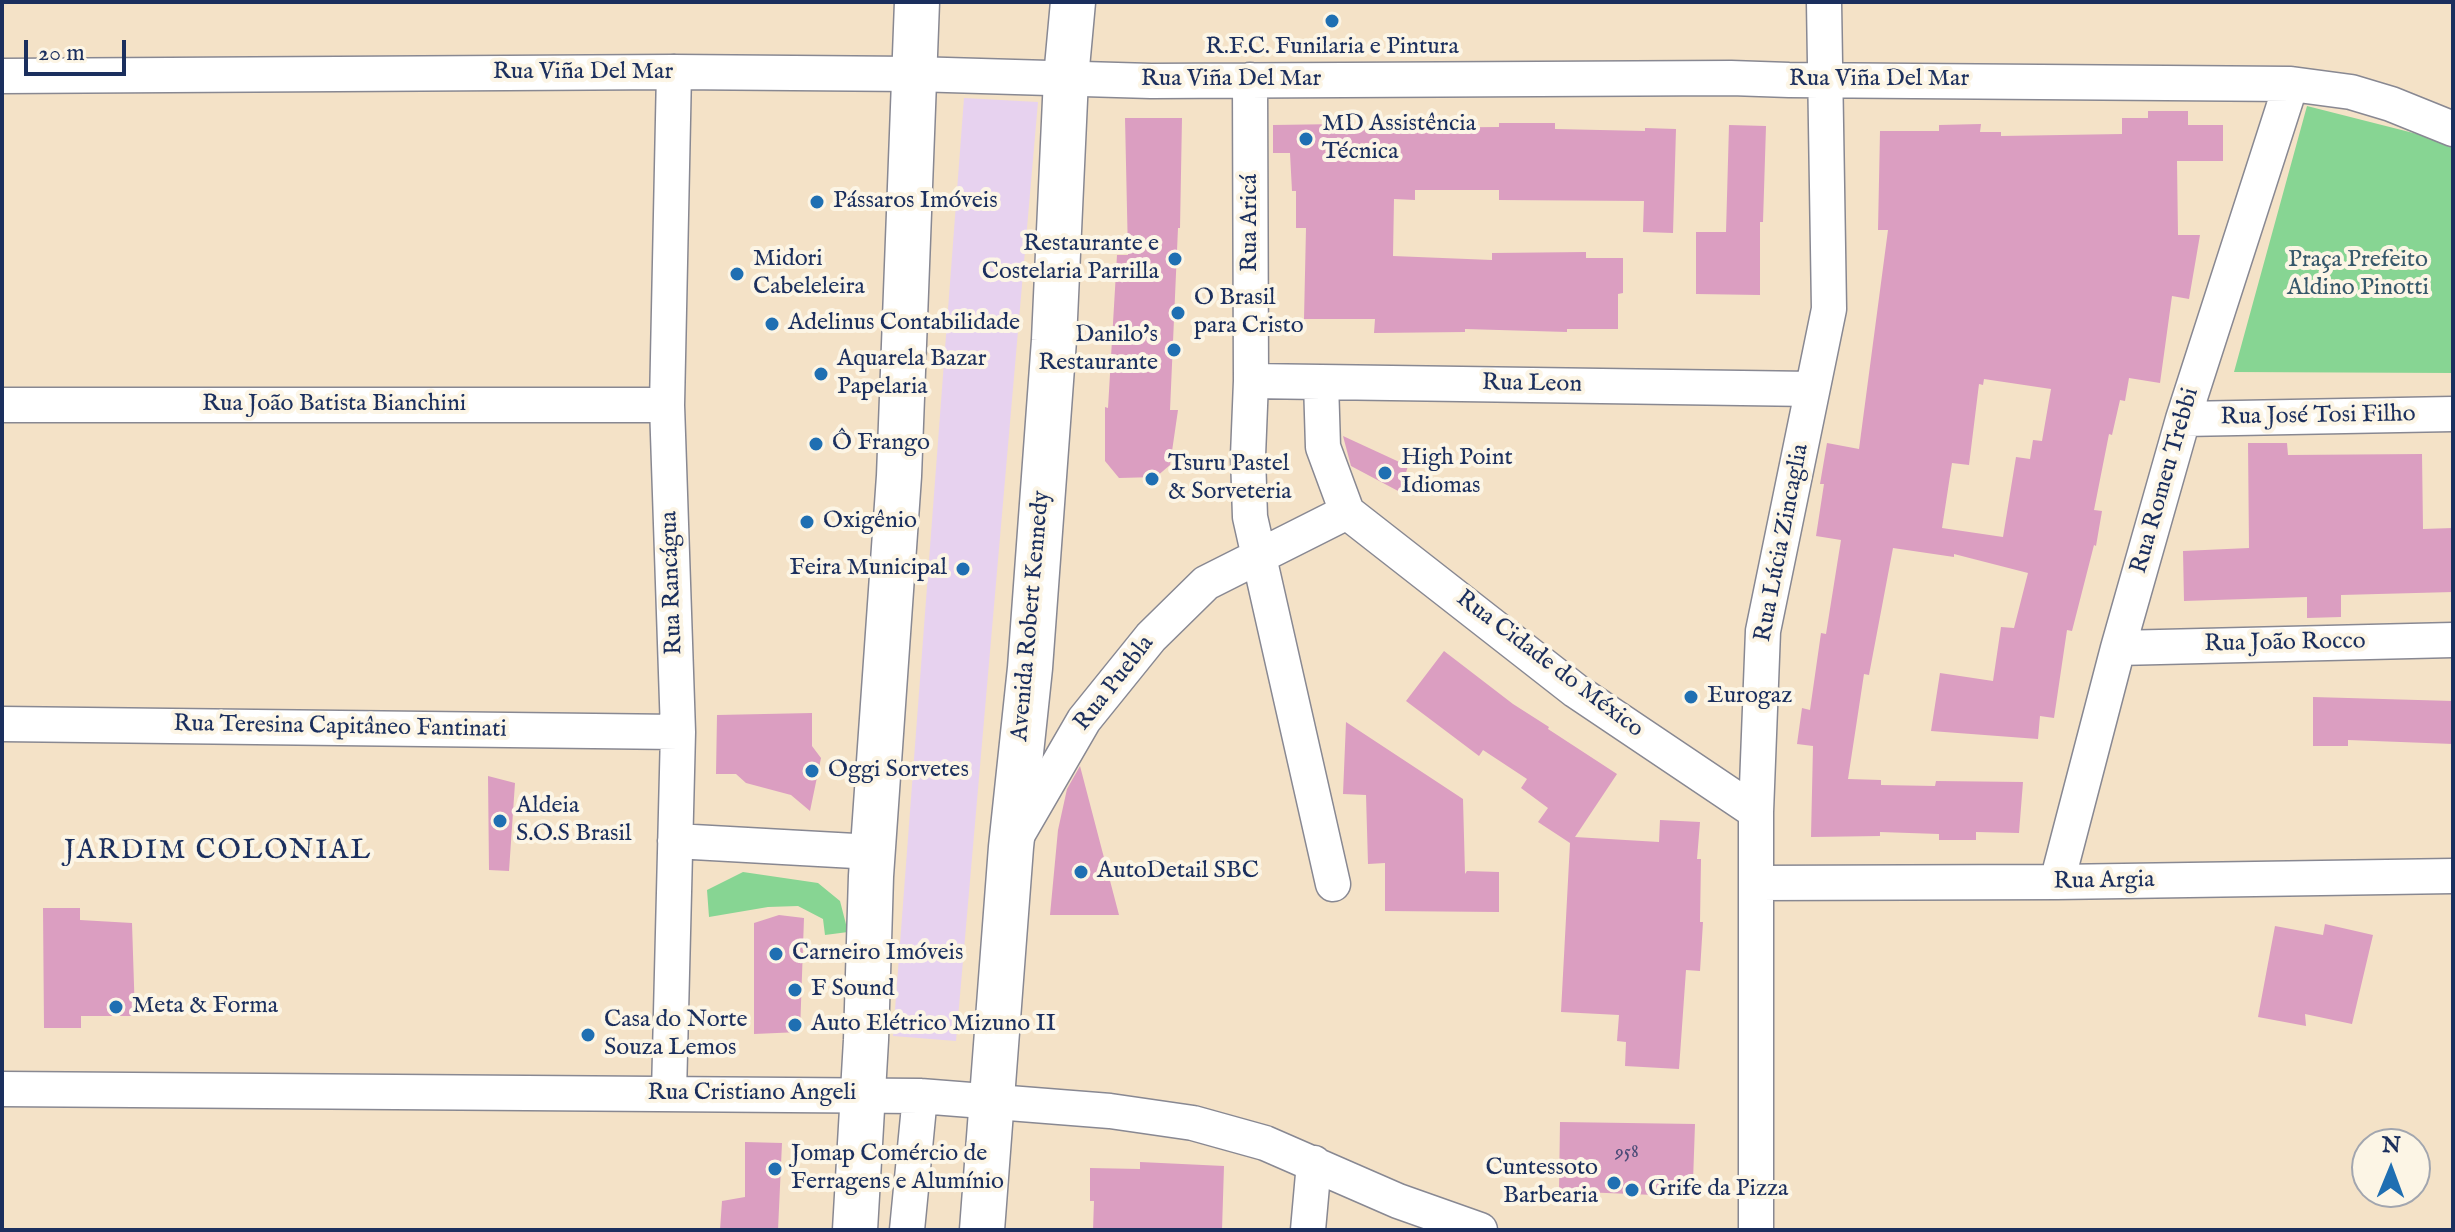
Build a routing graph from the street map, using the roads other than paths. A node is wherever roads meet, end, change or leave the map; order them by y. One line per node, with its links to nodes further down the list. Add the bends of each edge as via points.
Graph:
1 (917, 2): 5 (main road)
2 (1073, 2): 7 (main road, Avenida Robert Kennedy)
3 (1824, 2): 9 (street, Rua Lúcia Zincaglia)
4 (674, 72): 5 (street, Rua Viña Del Mar); 6 (street, Rua Viña Del Mar); 16 (street, Rua Rancágua)
5 (913, 74): 7 (street, Rua Viña Del Mar); 28 (main road, via 899,476)
6 (2, 76)
7 (1066, 78): 8 (street, Rua Viña Del Mar); 27 (main road, Avenida Robert Kennedy, via 1054,340)
8 (1250, 80): 9 (street, Rua Viña Del Mar); 12 (street, Rua Aricá)
9 (1826, 80): 10 (street, Rua Viña Del Mar); 14 (street, Rua Lúcia Zincaglia, via 1829,309)
10 (2291, 84): 11 (street, Rua Viña Del Mar, via 2351,92); 18 (street, Rua Romeu Trebbi)
11 (2453, 129)
12 (1251, 381): 13 (street, Rua Leon); 20 (street, Rua Aricá, via 1249,499)
13 (1321, 382): 14 (street, Rua Leon); 19 (street, via 1323,447)
14 (1812, 389): 25 (street, Rua Lúcia Zincaglia, via 1763,631)
15 (2, 405): 16 (street, Rua João Batista Bianchini)
16 (667, 405): 24 (street, Rua Rancágua)
17 (2453, 414): 18 (street, Rua José Tosi Filho)
18 (2183, 419): 22 (street, Rua Romeu Trebbi)
19 (1347, 512): 20 (street); 25 (street, Rua Cidade do México, via 1576,691)
20 (1258, 557): 27 (street, Rua Puebla, via 1206,583 1151,637 1084,720); 32 (street, Rua Aricá)
21 (2453, 640): 22 (street, Rua João Rocco)
22 (2118, 648): 30 (street, Rua Romeu Trebbi)
23 (2, 724): 24 (street, Rua Teresina Capitâneo Fantinati)
24 (678, 732): 26 (street, Rua Rancágua)
25 (1756, 812): 31 (street, Rua Lúcia Zincaglia)
26 (675, 841): 28 (street); 34 (street, Rua Rancágua)
27 (1011, 847): 37 (main road, Avenida Robert Kennedy)
28 (873, 852): 35 (main road)
29 (2453, 876): 30 (street, Rua Argia)
30 (2057, 882): 31 (street, Rua Argia)
31 (1756, 883): 44 (street, Rua Lúcia Zincaglia)
32 (1333, 884)
33 (2, 1089): 34 (street, Rua Cristiano Angeli)
34 (669, 1093): 35 (street, Rua Cristiano Angeli)
35 (863, 1095): 36 (street, Rua Cristiano Angeli); 39 (main road)
36 (920, 1096): 37 (street, Rua Cristiano Angeli); 40 (street)
37 (990, 1103): 38 (street, Rua Cristiano Angeli, via 1193,1123); 41 (main road, Avenida Robert Kennedy)
38 (1314, 1163): 42 (street); 43 (street, Rua Cristiano Angeli)
39 (855, 1230)
40 (907, 1230)
41 (982, 1230)
42 (1308, 1230)
43 (1480, 1230)
44 (1756, 1230)

